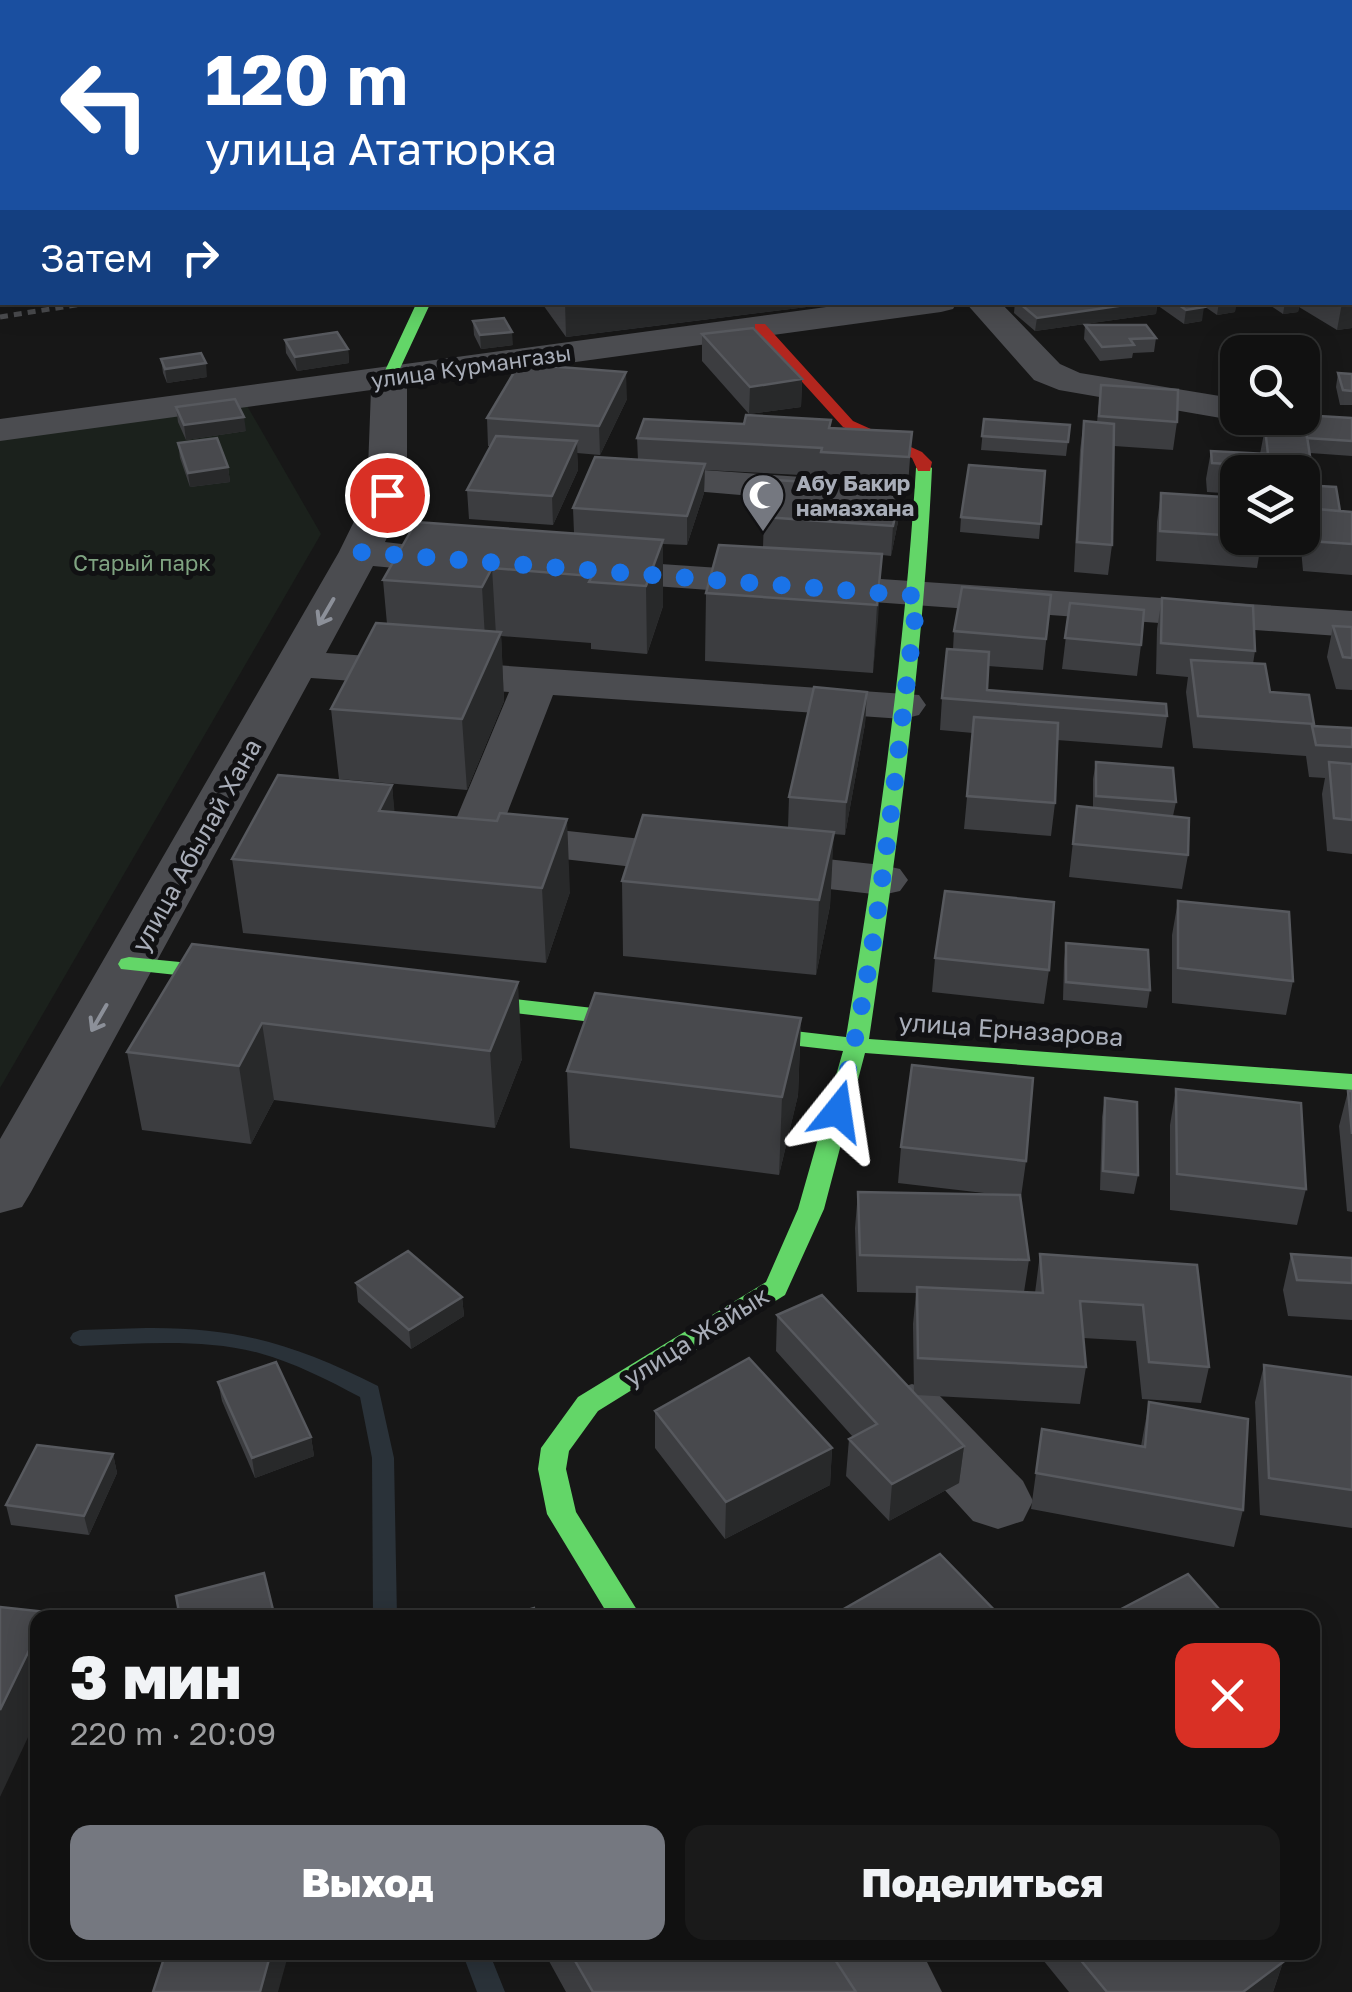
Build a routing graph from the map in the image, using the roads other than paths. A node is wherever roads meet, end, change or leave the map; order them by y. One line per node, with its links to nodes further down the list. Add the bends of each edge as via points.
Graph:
1 (423, 305): 5 (street)
2 (919, 305): 4 (street, улица Курмангазы)
3 (983, 305): 6 (street, via 1047,372)
4 (760, 327): 5 (street, улица Курмангазы); 9 (street, улица Жайык, via 848,424 924,462)
5 (389, 376): 7 (street, улица Курмангазы); 10 (street, улица Абылай Хана, via 387,495)
6 (1220, 407)
7 (0, 430)
8 (660, 479): 9 (street)
9 (925, 498): 11 (street, улица Жайык)
10 (360, 552): 11 (street); 13 (street, улица Абылай Хана, one-way to 13)
11 (918, 596): 12 (street); 15 (street, улица Жайык)
12 (1352, 624)
13 (296, 664): 14 (street); 17 (street, улица Абылай Хана, via 238,816)
14 (536, 680): 15 (street); 16 (street, via 454,834)
15 (903, 705): 16 (street, улица Жайык)
16 (882, 880): 20 (street, улица Жайык)
17 (129, 964): 18 (street); 22 (street, улица Абылай Хана, one-way to 22)
18 (275, 979)
19 (430, 996): 20 (street, улица Ерназарова)
20 (856, 1045): 21 (street, улица Ерназарова); 25 (street, улица Жайык, via 811,1209 797,1305 588,1404 554,1452 560,1514)
21 (1352, 1082)
22 (0, 1192)
23 (874, 1371): 24 (street)
24 (998, 1501)
25 (622, 1610)
26 (876, 1960): 27 (street)
27 (899, 1992)

